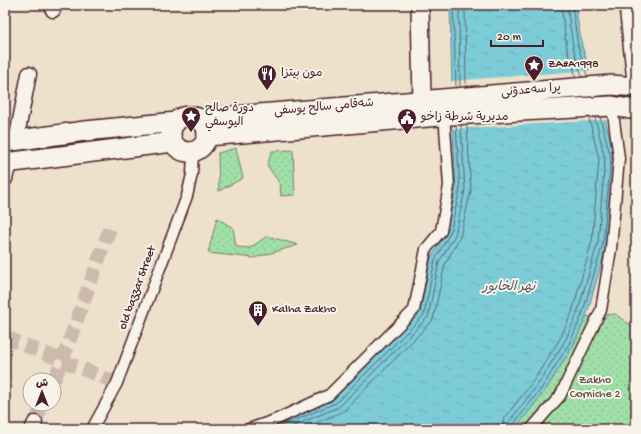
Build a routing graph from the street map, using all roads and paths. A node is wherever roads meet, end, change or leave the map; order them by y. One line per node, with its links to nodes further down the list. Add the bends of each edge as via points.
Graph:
1 (420, 5): 6 (street)
2 (628, 5): 4 (street)
3 (29, 74): 13 (street)
4 (636, 81)
5 (636, 87): 8 (main road, پرا سەعدۆنی, via 611,85)
6 (422, 100): 8 (main road, شەقامی سالح یوسفی); 10 (main road, شەقامی سالح یوسفی)
7 (612, 106): 8 (main road, پرا سەعدۆنی); 9 (main road, پرا سەعدۆنی); 19 (street, via 619,158 611,249 601,310 560,396)
8 (447, 107): 12 (main road, شەقامی سالح یوسفی); 18 (street, via 449,186 441,230 426,249 414,310 329,395)
9 (636, 110)
10 (199, 119): 11 (main road, via 189,116); 12 (main road, via 206,128)
11 (176, 122): 13 (main road); 14 (main road, via 172,129)
12 (207, 136): 15 (main road, via 203,146)
13 (10, 142)
14 (173, 142): 15 (main road, via 183,151); 16 (main road)
15 (193, 152): 17 (street, old bazzar Street, via 187,196 117,383)
16 (6, 168)
17 (92, 429)
18 (249, 429)
19 (531, 429)

